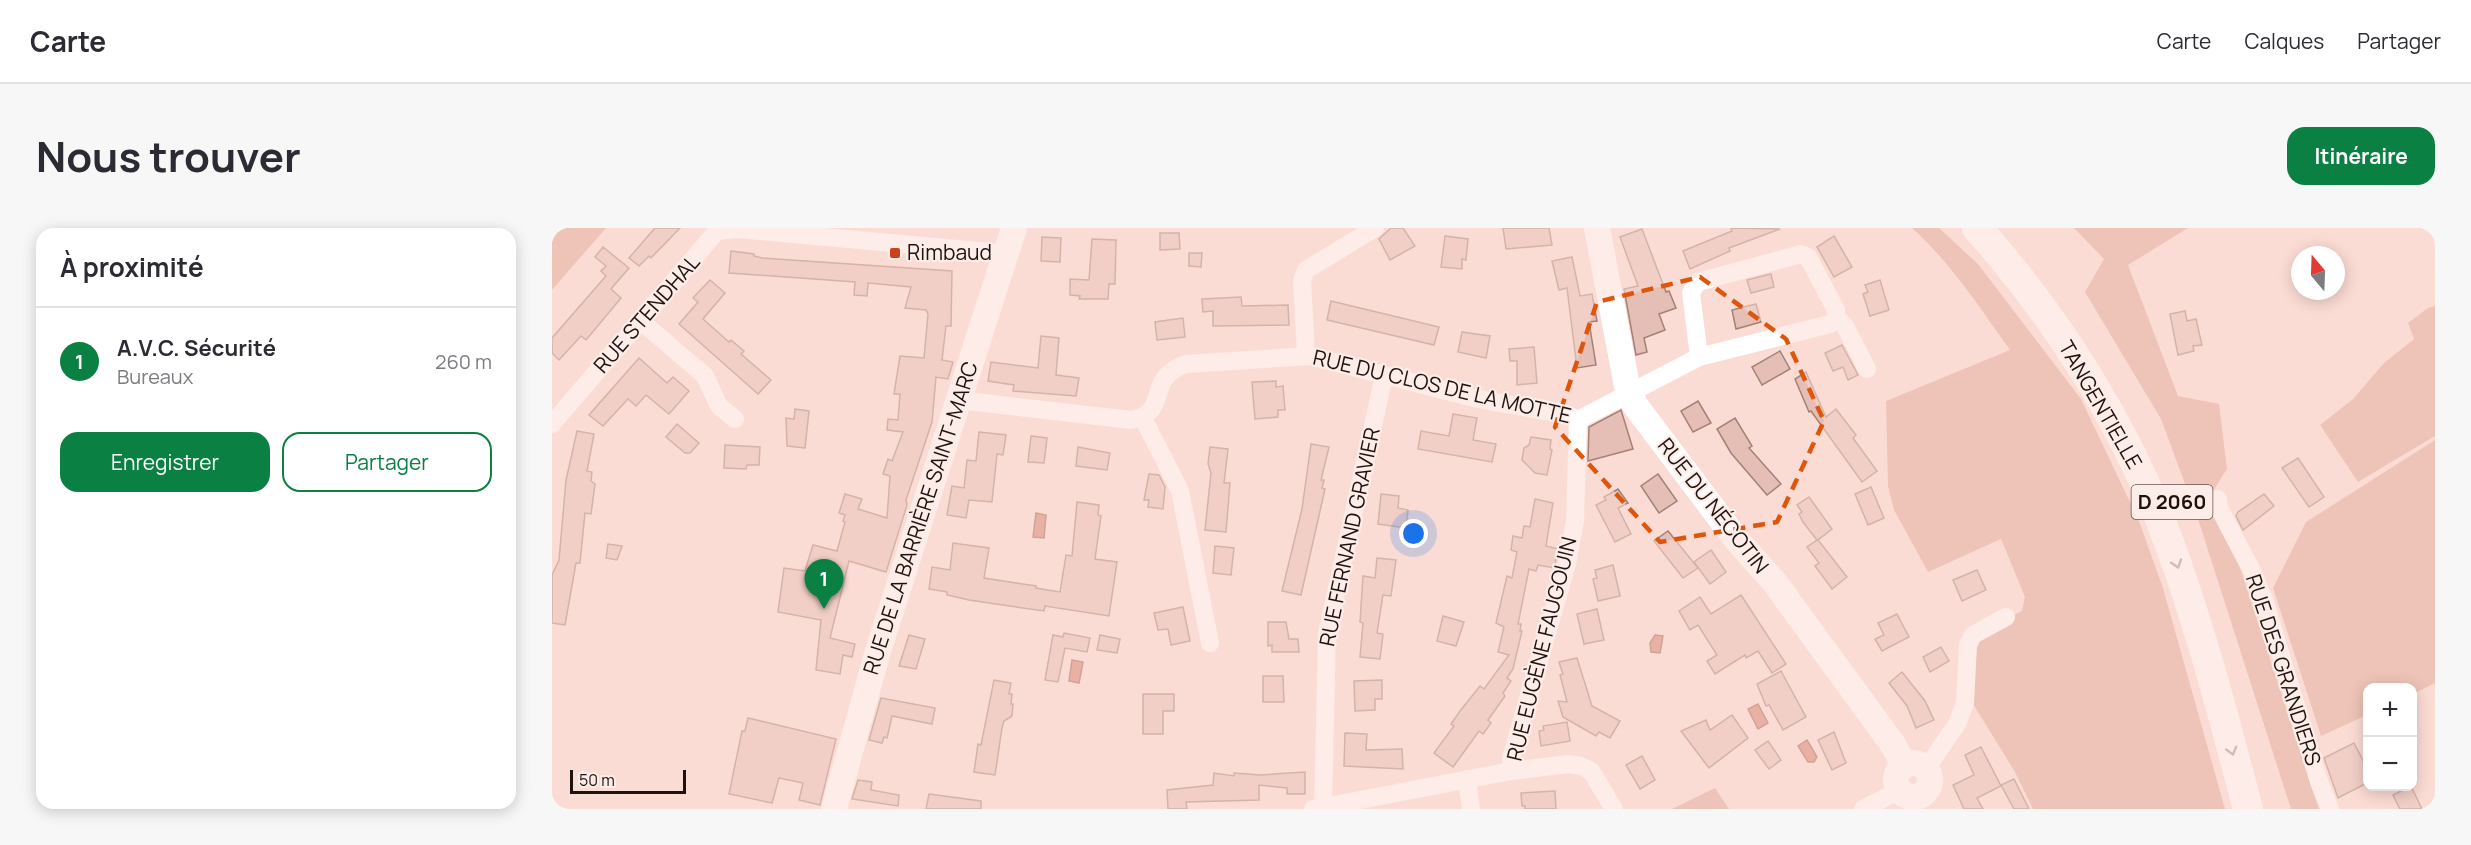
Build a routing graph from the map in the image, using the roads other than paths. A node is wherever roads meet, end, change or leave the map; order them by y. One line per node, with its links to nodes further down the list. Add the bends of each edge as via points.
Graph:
1 (1014, 228): 8 (street, RUE DE LA BARRIÈRE SAINT-MARC)
2 (1375, 228): 11 (street, via 1306,270 1302,281)
3 (1598, 228): 15 (street, RUE DU NÉCOTIN)
4 (1977, 228): 32 (main road, TANGENTIELLE / D 2060, one-way to 32, via 2035,298 2079,361 2143,480 2171,546 2199,632)
5 (2004, 228): 33 (main road, TANGENTIELLE / D 2060, via 2054,291 2099,358 2128,407 2191,543)
6 (716, 230): 7 (street, RUE STENDHAL); 10 (street, RUE STENDHAL)
7 (854, 233): 8 (street, RUE STENDHAL)
8 (1003, 256): 16 (street, RUE DE LA BARRIÈRE SAINT-MARC)
9 (1836, 318): 12 (street, RUE DU CLOS DE LA MOTTE, via 1830,324); 12 (street, via 1836,310 1805,255 1702,279 1691,293); 13 (street, via 1845,326)
10 (641, 321): 18 (street, via 705,376 719,406); 20 (street, RUE STENDHAL)
11 (1306, 356): 14 (street, RUE DU CLOS DE LA MOTTE); 17 (street, RUE DU CLOS DE LA MOTTE, via 1186,364 1163,378 1155,406)
12 (1699, 357): 15 (street, RUE DU CLOS DE LA MOTTE)
13 (1867, 369)
14 (1384, 376): 19 (street, RUE DU CLOS DE LA MOTTE); 27 (street, RUE FERNAND GRAVIER, via 1327,633)
15 (1630, 394): 19 (street, RUE DU CLOS DE LA MOTTE); 26 (street, RUE DU NÉCOTIN, via 1736,539 1775,583)
16 (958, 400): 17 (street, via 1131,420); 28 (street, RUE DE LA BARRIÈRE SAINT-MARC, via 873,669)
17 (1143, 418): 23 (street, via 1180,491)
18 (735, 419)
19 (1578, 420): 24 (street, RUE EUGÈNE FAUGOUIN, via 1575,521 1567,564 1511,758)
20 (552, 424)
21 (2218, 499): 34 (street, RUE DES GRANDIERS, via 2265,602)
22 (2006, 617): 26 (street, via 1973,635 1968,645 1965,703 1957,724)
23 (1210, 643)
24 (1511, 771): 25 (street, RUE EUGÈNE FAUGOUIN); 30 (street, RUE EUGÈNE FAUGOUIN, via 1581,766 1591,771)
25 (1467, 779): 27 (street, RUE EUGÈNE FAUGOUIN); 29 (street)
26 (1913, 783): 31 (street)
27 (1318, 808)
28 (834, 809)
29 (1471, 809)
30 (1614, 809)
31 (1863, 809)
32 (2248, 809)
33 (2269, 809)
34 (2330, 809)

